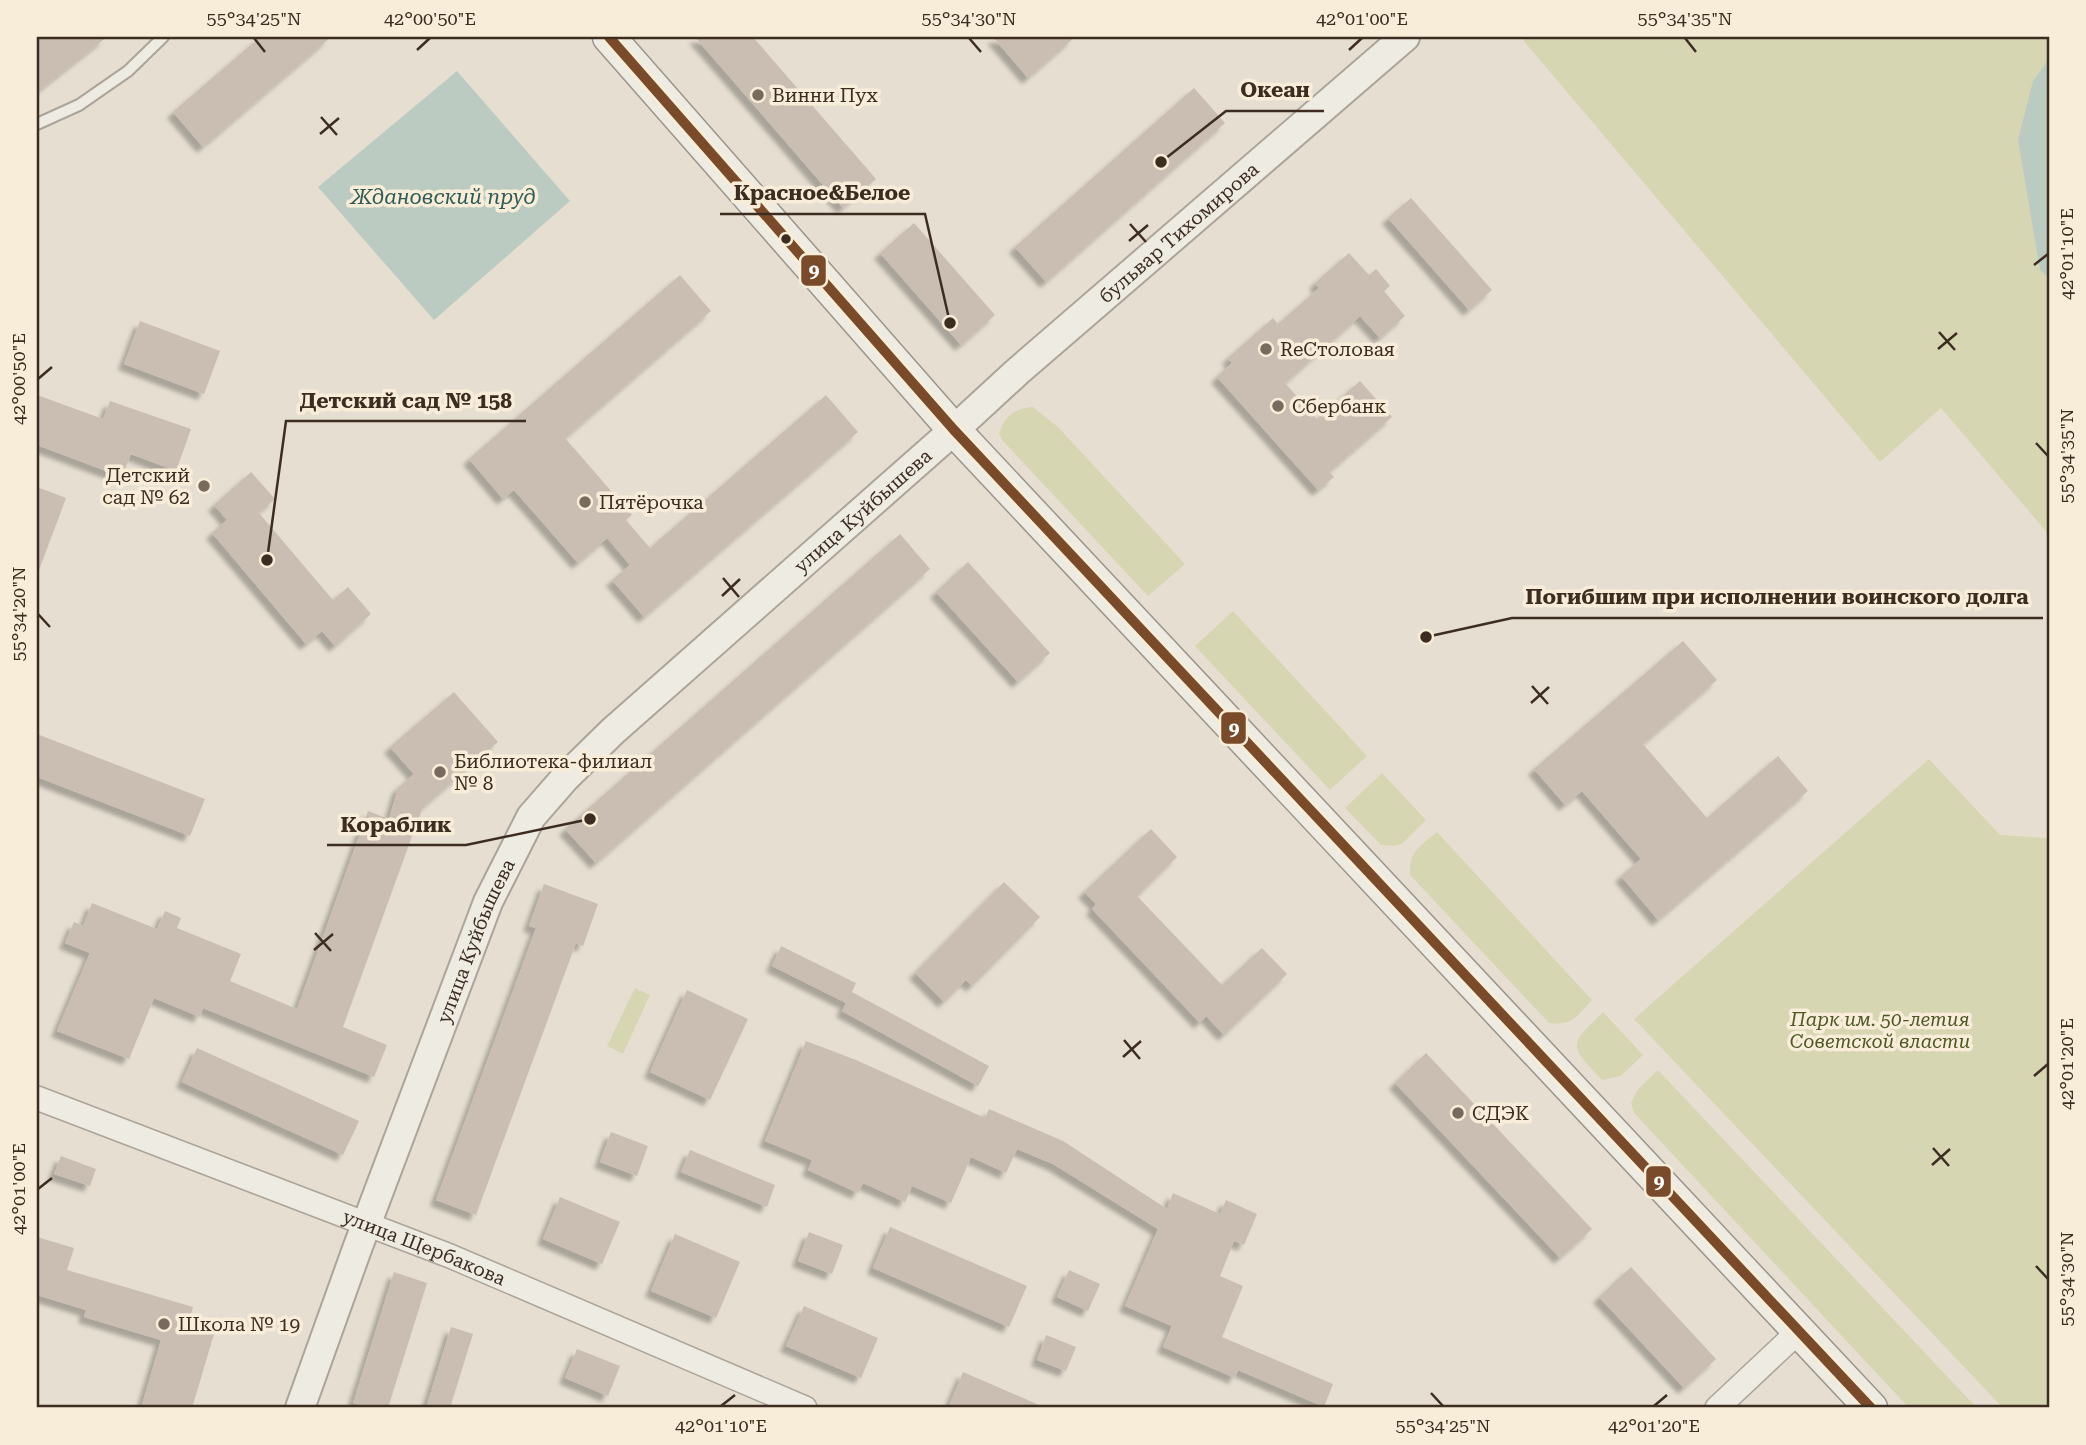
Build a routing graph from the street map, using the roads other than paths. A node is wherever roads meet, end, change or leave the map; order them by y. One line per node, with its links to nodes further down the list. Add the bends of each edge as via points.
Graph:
1 (163, 37): 4 (lane, via 128,71 79,105)
2 (610, 37): 5 (main road)
3 (1405, 37): 5 (street, бульвар Тихомирова)
4 (37, 124)
5 (954, 430): 7 (street, улица Куйбышева, via 613,731 531,817 488,902); 8 (main road)
6 (37, 1098): 7 (street, улица Щербакова)
7 (366, 1225): 9 (street, улица Куйбышева); 10 (street, улица Щербакова, via 450,1256)
8 (1799, 1331): 11 (street); 12 (main road)
9 (300, 1408)
10 (805, 1408)
11 (1717, 1408)
12 (1871, 1408)

